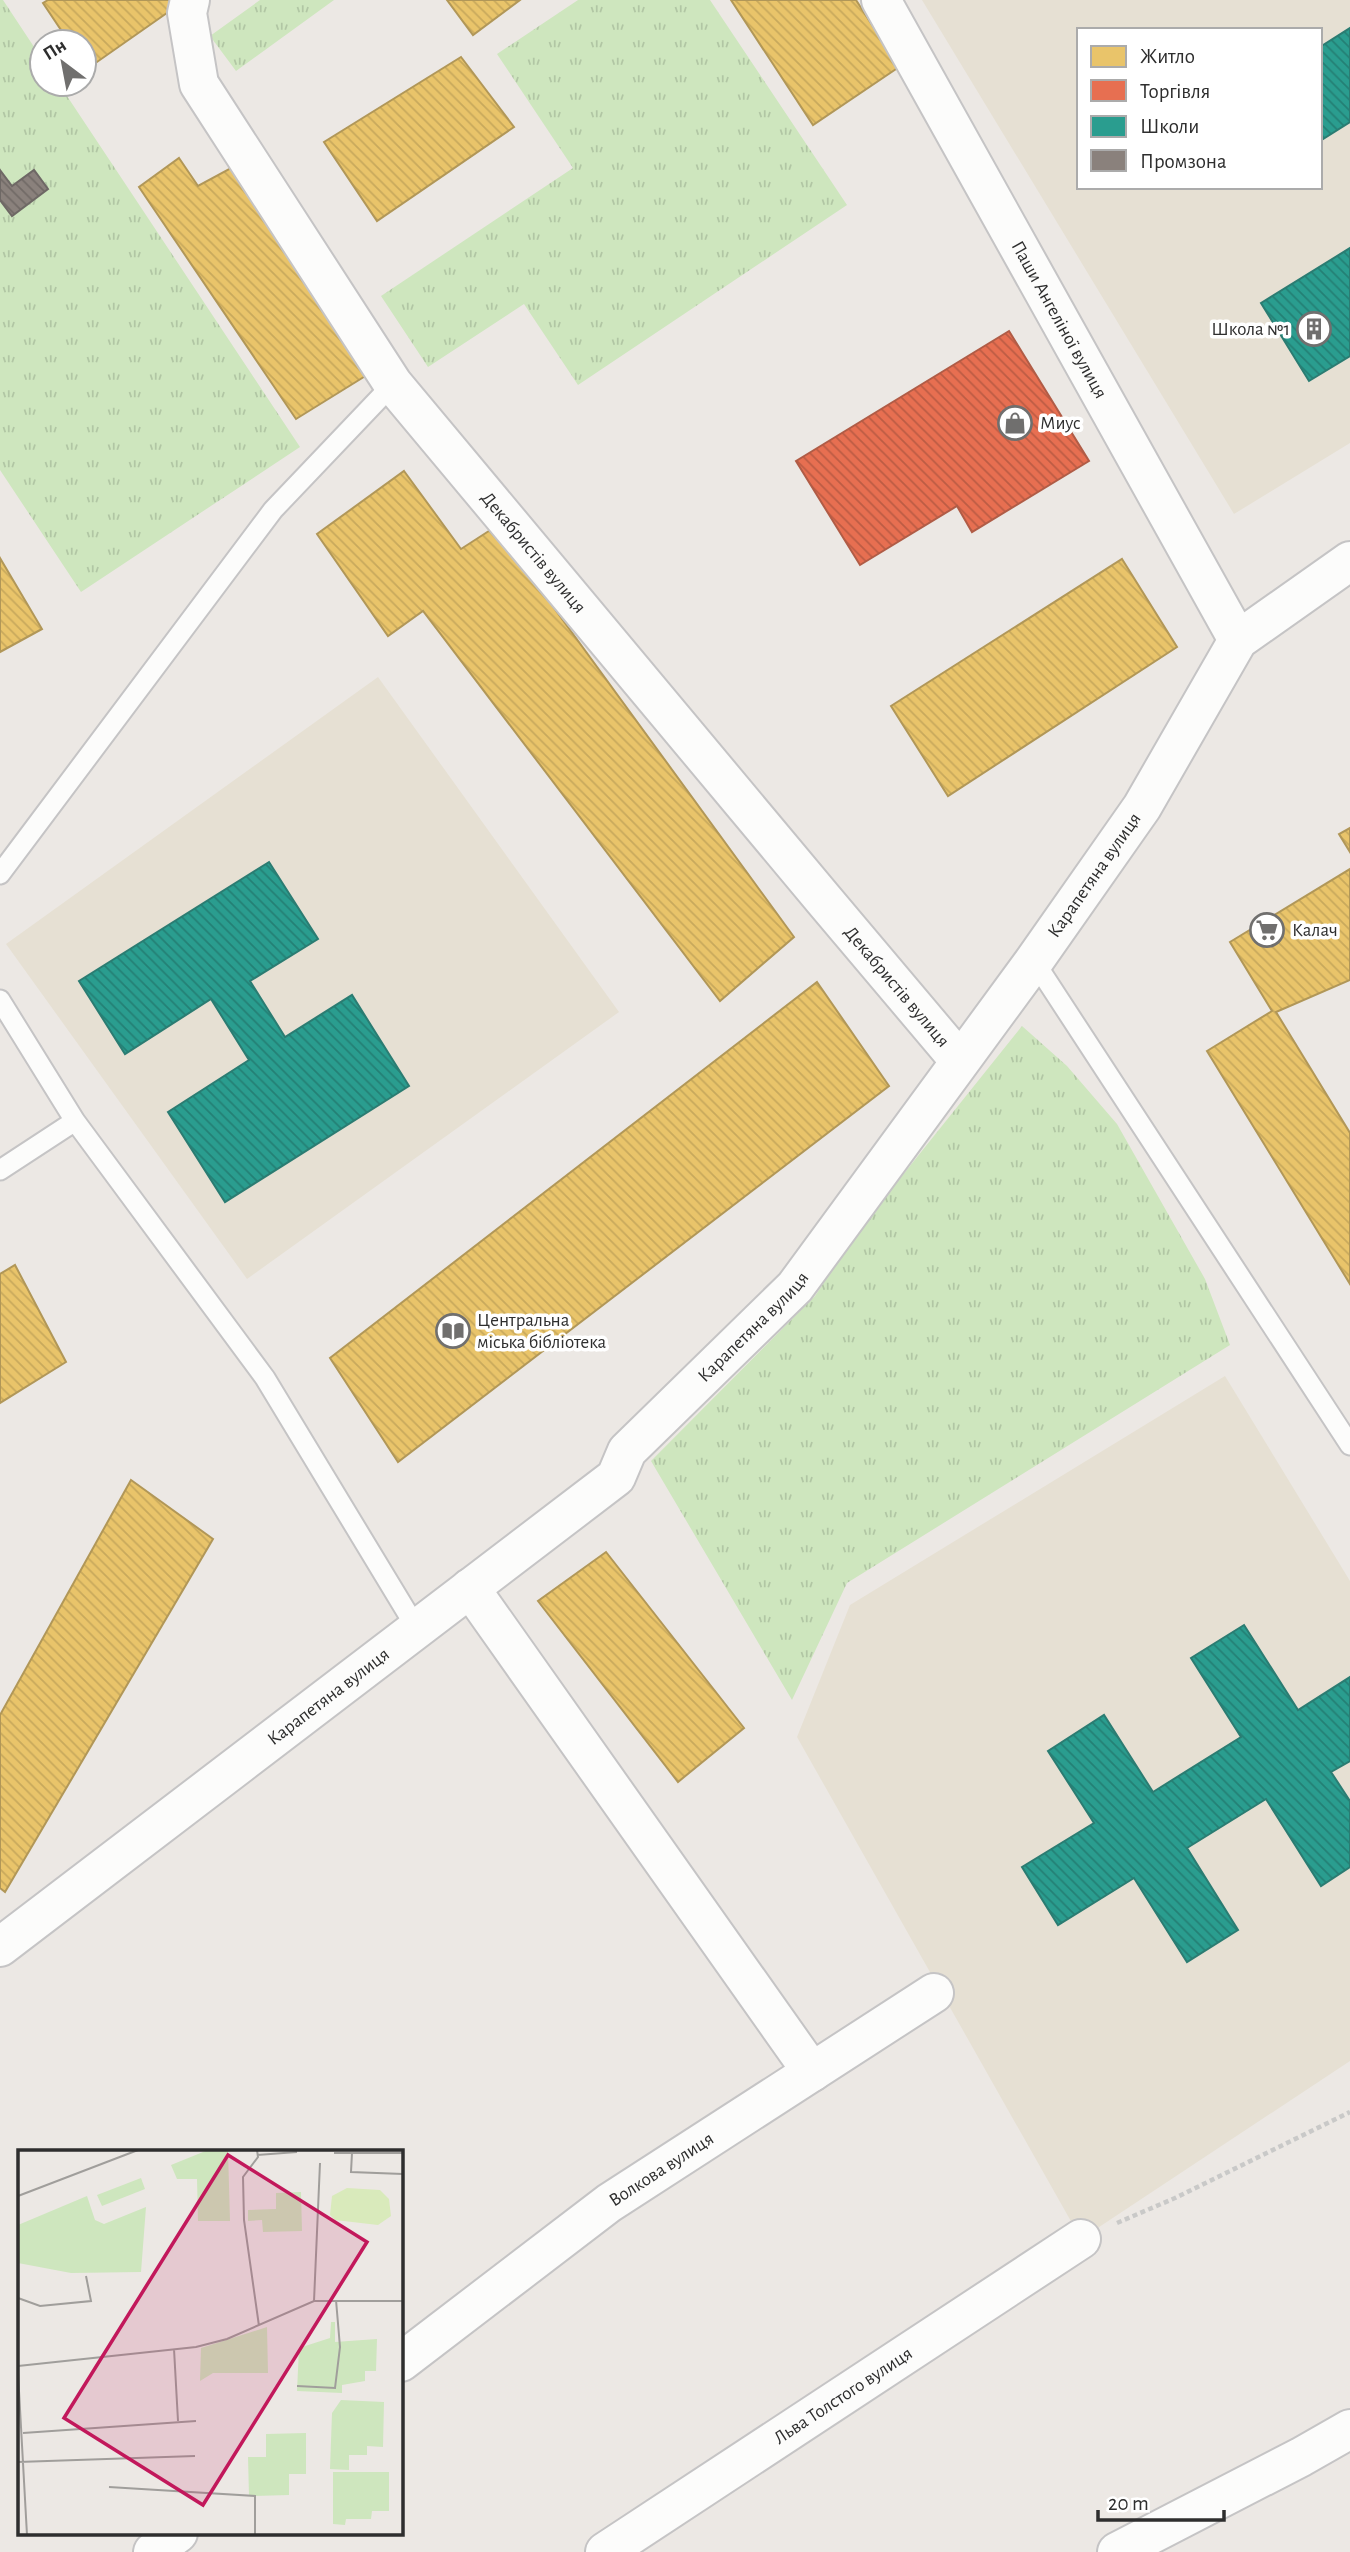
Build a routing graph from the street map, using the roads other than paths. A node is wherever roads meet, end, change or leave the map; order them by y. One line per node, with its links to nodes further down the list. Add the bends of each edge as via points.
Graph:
1 (190, 0): 3 (street, Декабристів вулиця, via 187,13 198,84)
2 (881, 0): 5 (street, Паши Ангеліної вулиця)
3 (393, 384): 6 (lane, via 274,510); 9 (street, Декабристів вулиця)
4 (1350, 561): 5 (street, Карапетяна вулиця)
5 (1238, 640): 7 (street, Карапетяна вулиця, via 1142,807)
6 (1, 868)
7 (1034, 961): 9 (street, Карапетяна вулиця); 12 (lane)
8 (0, 1000): 10 (lane)
9 (960, 1060): 13 (street, Карапетяна вулиця, via 795,1287 627,1451 616,1478)
10 (75, 1121): 11 (lane); 14 (lane, via 265,1378)
11 (0, 1170)
12 (1350, 1445)
13 (470, 1588): 14 (street, Карапетяна вулиця); 17 (street)
14 (417, 1629): 15 (street, Карапетяна вулиця)
15 (0, 1947)
16 (934, 1993): 17 (street, Волкова вулиця)
17 (812, 2072): 19 (street, Волкова вулиця, via 609,2203)
18 (1081, 2239): 23 (street, Льва Толстого вулиця)
19 (402, 2361)
20 (1350, 2429): 24 (street)
21 (177, 2534): 22 (street)
22 (153, 2552)
23 (605, 2552)
24 (1117, 2552)

